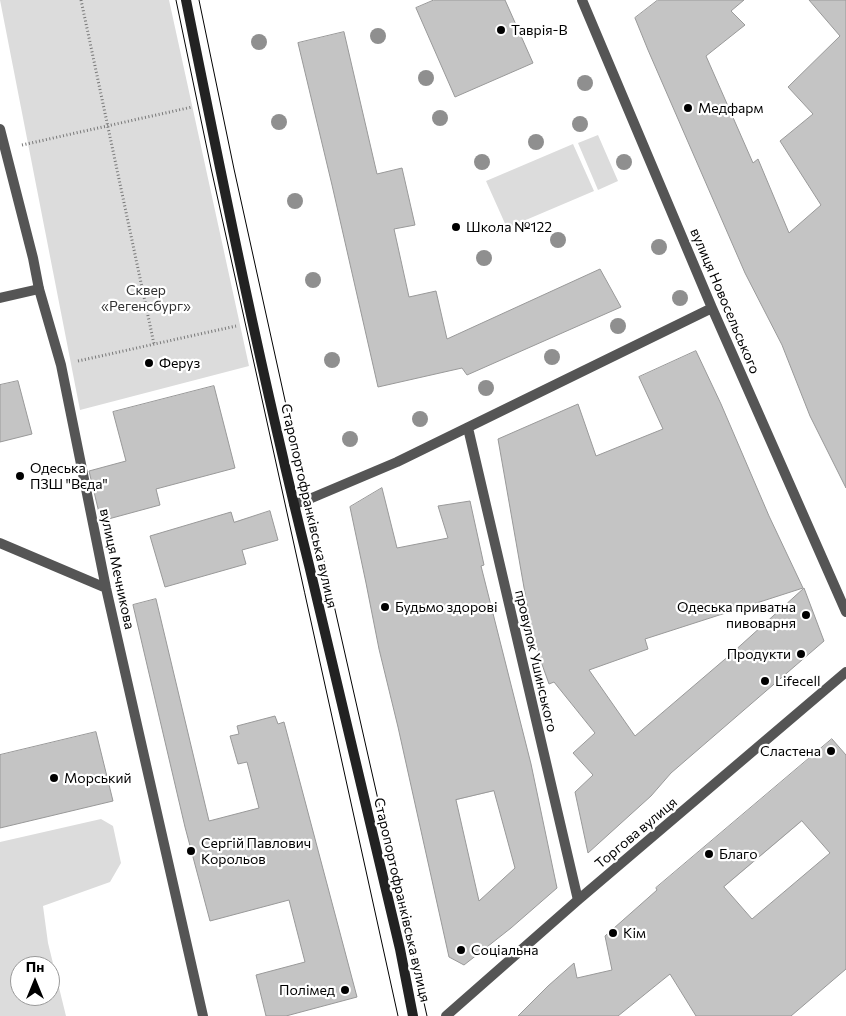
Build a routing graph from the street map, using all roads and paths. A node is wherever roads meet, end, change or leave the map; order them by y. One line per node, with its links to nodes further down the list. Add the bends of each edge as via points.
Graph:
1 (81, 0): 5 (path)
2 (186, 0): 4 (main road, Старопортофранківська вулиця)
3 (582, 0): 10 (street, вулиця Новосельського)
4 (207, 103): 5 (path); 11 (main road, Старопортофранківська вулиця)
5 (108, 126): 7 (path); 12 (path)
6 (0, 129): 7 (street, вулиця Мечникова)
7 (4, 150): 8 (street, вулиця Мечникова)
8 (39, 289): 9 (street); 13 (street, вулиця Мечникова)
9 (0, 298)
10 (712, 308): 14 (street); 18 (street, вулиця Новосельського)
11 (252, 322): 12 (path); 15 (main road, Старопортофранківська вулиця)
12 (154, 344): 13 (path)
13 (61, 365): 17 (street, вулиця Мечникова)
14 (468, 428): 15 (street, via 397,462); 20 (street, провулок Ушинського)
15 (294, 504): 22 (main road, Старопортофранківська вулиця)
16 (0, 543): 17 (street)
17 (106, 588): 21 (street, вулиця Мечникова)
18 (846, 612)
19 (846, 672): 20 (street, Торгова вулиця)
20 (578, 900): 23 (street, Торгова вулиця)
21 (204, 1016)
22 (414, 1016)
23 (446, 1016)

